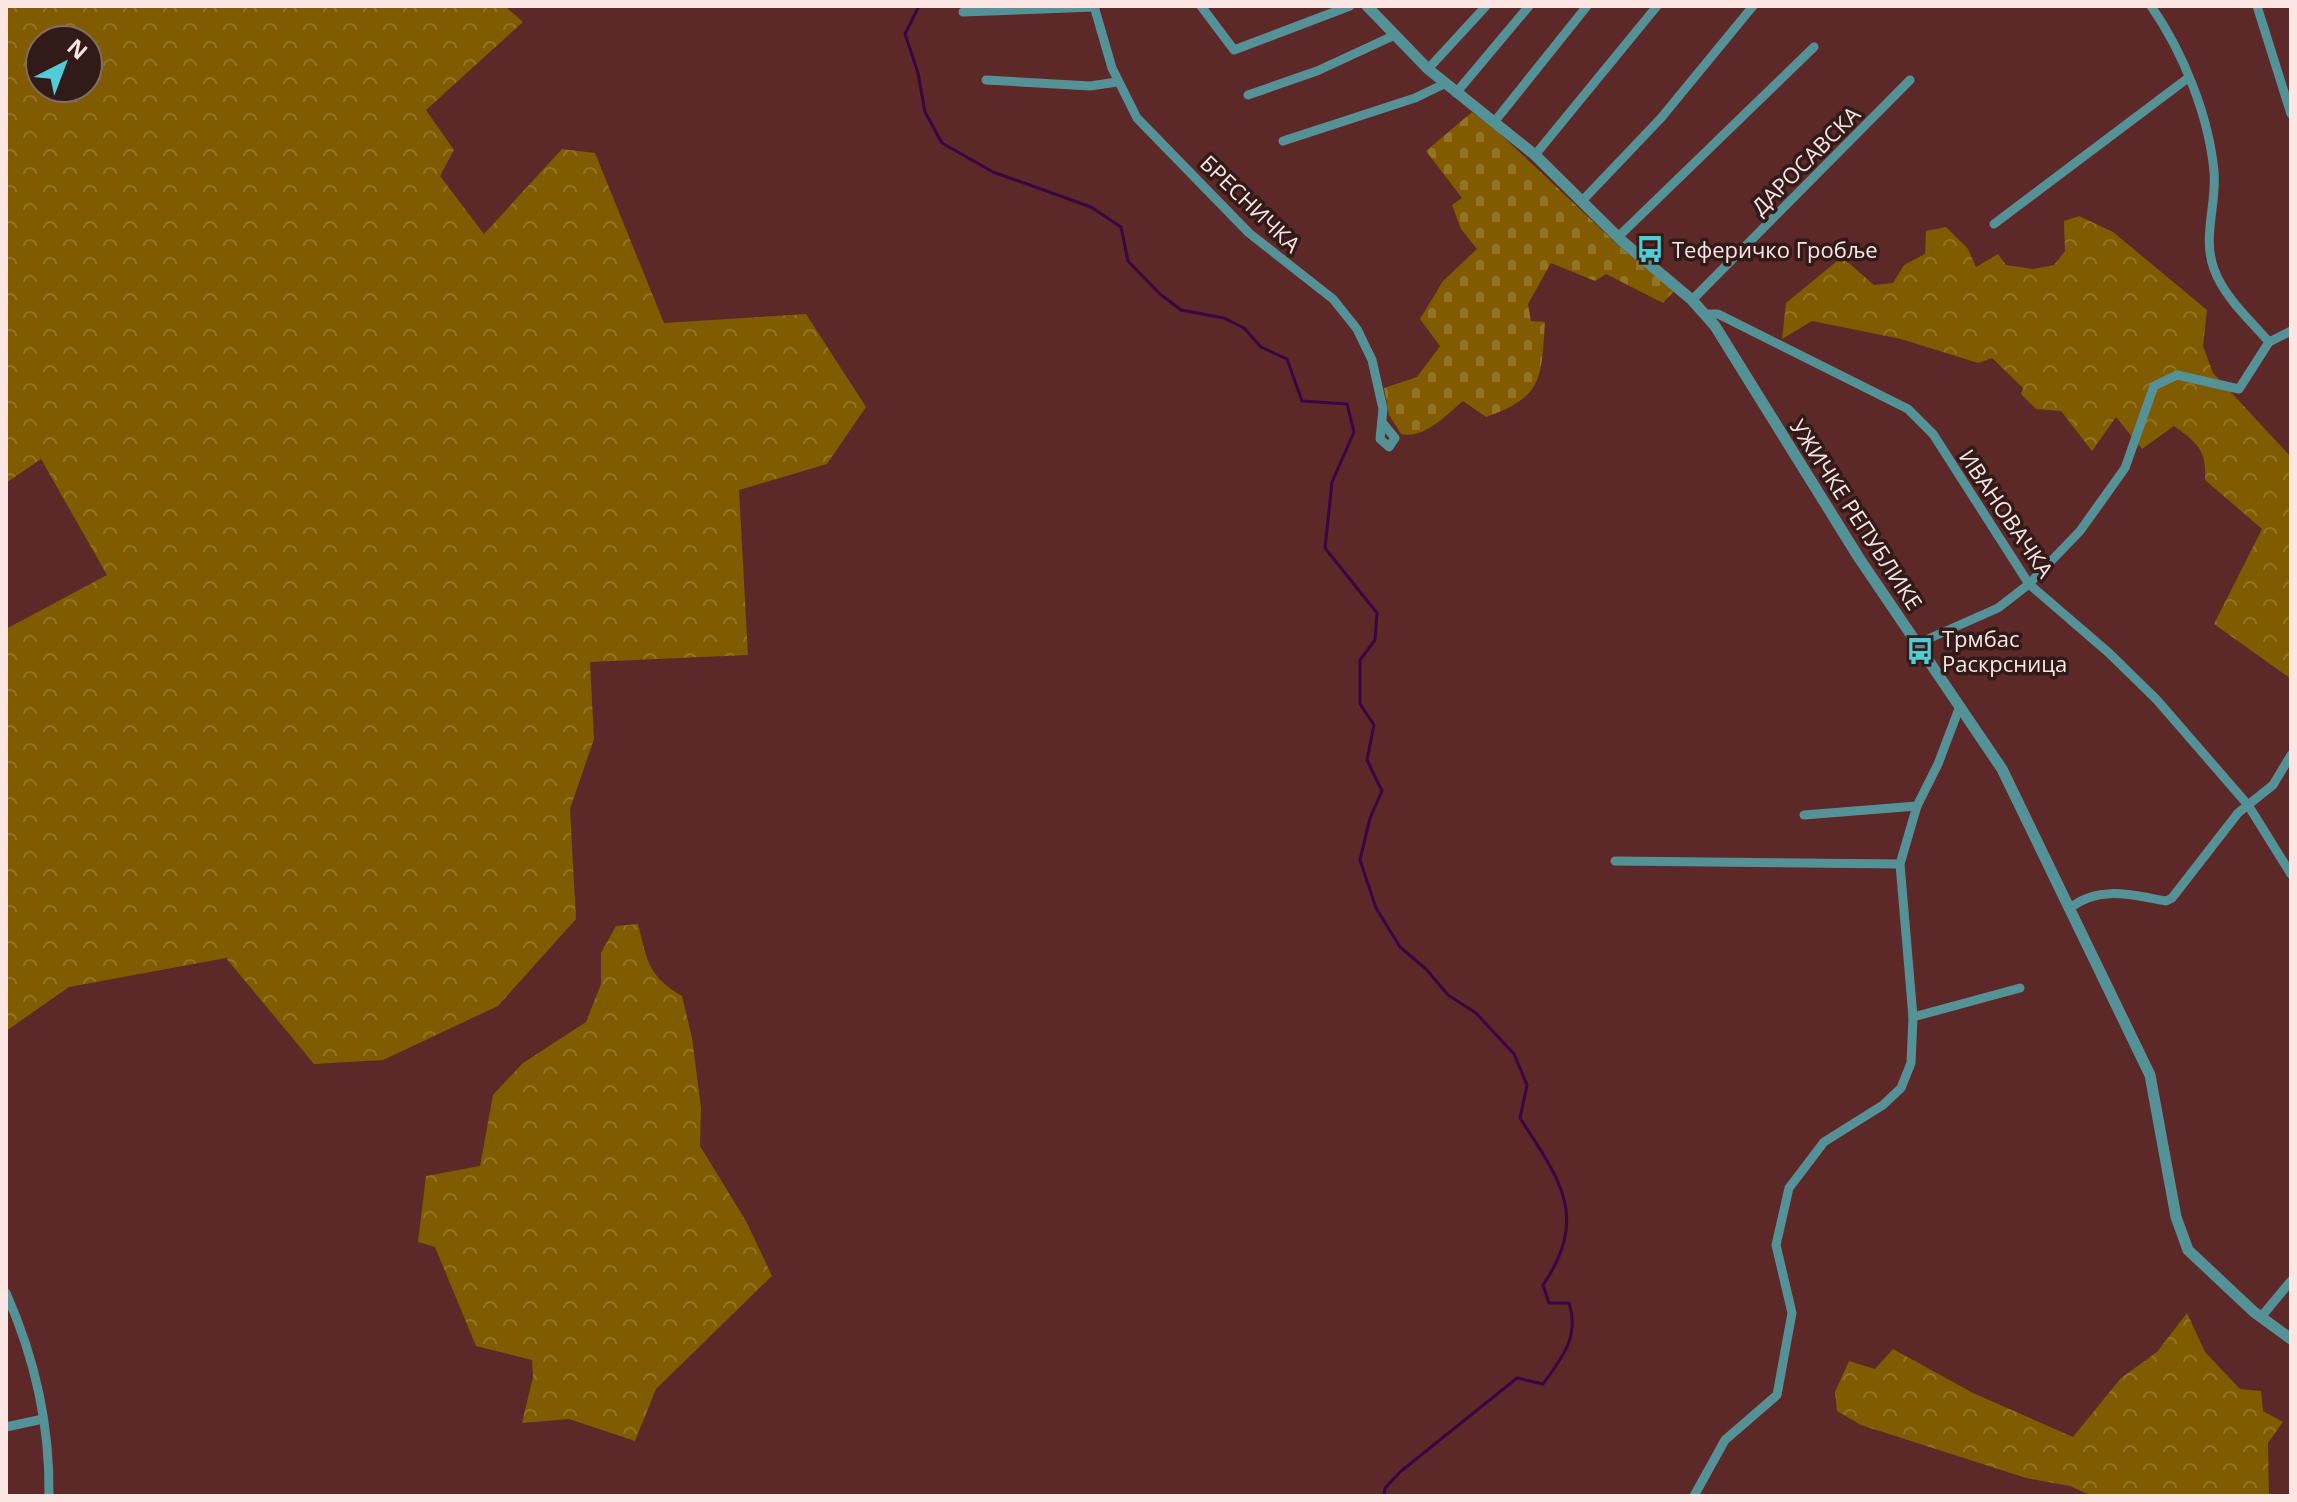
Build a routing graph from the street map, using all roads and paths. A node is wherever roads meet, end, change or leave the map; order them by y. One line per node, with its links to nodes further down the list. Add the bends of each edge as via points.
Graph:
1 (1094, 6): 12 (street); 19 (street, БРЕСНИЧКА)
2 (1201, 6): 3 (street, via 1234,50)
3 (1350, 6)
4 (1367, 6): 13 (street, УЖИЧКЕ РЕПУБЛИКЕ)
5 (1486, 6): 15 (street)
6 (1529, 6): 21 (street)
7 (1587, 6): 24 (street)
8 (1657, 6): 26 (street)
9 (1753, 6): 27 (street, via 1661,118)
10 (2151, 6): 16 (street)
11 (2257, 6): 23 (street)
12 (963, 12)
13 (1395, 35): 15 (street, УЖИЧКЕ РЕПУБЛИКЕ); 22 (street)
14 (1814, 47): 29 (street)
15 (1428, 69): 20 (street, УЖИЧКЕ РЕПУБЛИКЕ)
16 (2188, 78): 28 (street); 33 (street, via 2202,112 2214,173 2209,254 2225,291)
17 (986, 80): 19 (street, via 1090,86)
18 (1910, 80): 30 (street, ДАРОСАВСКА)
19 (1117, 82): 34 (street, БРЕСНИЧКА, via 1137,118 1229,213 1345,312 1372,360)
20 (1444, 84): 21 (street, УЖИЧКЕ РЕПУБЛИКЕ); 25 (street)
21 (1456, 93): 24 (street, УЖИЧКЕ РЕПУБЛИКЕ)
22 (1248, 95)
23 (2291, 114)
24 (1495, 121): 26 (street, УЖИЧКЕ РЕПУБЛИКЕ)
25 (1283, 141)
26 (1535, 155): 27 (street, УЖИЧКЕ РЕПУБЛИКЕ)
27 (1582, 201): 29 (street, УЖИЧКЕ РЕПУБЛИКЕ)
28 (1994, 224)
29 (1618, 237): 30 (street, УЖИЧКЕ РЕПУБЛИКЕ)
30 (1692, 300): 31 (street, УЖИЧКЕ РЕПУБЛИКЕ)
31 (1705, 314): 35 (street, ИВАНОВАЧКА, via 1718,314 1808,356 1908,409 1933,434); 36 (street, УЖИЧКЕ РЕПУБЛИКЕ)
32 (2291, 331): 33 (street)
33 (2269, 342): 35 (street, via 2239,389 2177,375 2154,386 2125,468 2080,531)
34 (1382, 422)
35 (2029, 584): 36 (street, via 1987,614); 39 (street, ИВАНОВАЧКА, via 2157,700)
36 (1919, 643): 37 (street, УЖИЧКЕ РЕПУБЛИКЕ)
37 (1960, 706): 40 (street); 46 (street, УЖИЧКЕ РЕПУБЛИКЕ, via 1991,749)
38 (2291, 755): 39 (street, via 2273,785)
39 (2248, 805): 43 (street, ИВАНОВАЧКА); 46 (street, via 2172,898 2110,892 2085,896)
40 (1917, 806): 41 (street); 44 (street)
41 (1804, 815)
42 (1615, 861): 44 (street)
43 (2288, 862): 45 (street, ИВАНОВАЧКА)
44 (1900, 864): 48 (street)
45 (2291, 874)
46 (2070, 908): 51 (street, УЖИЧКЕ РЕПУБЛИКЕ, via 2150,1075 2176,1217 2188,1250)
47 (2020, 988): 48 (street)
48 (1913, 1017): 56 (street, via 1911,1063 1901,1088 1824,1142 1789,1188 1776,1245 1792,1313 1777,1395 1725,1440)
49 (2291, 1281): 51 (street)
50 (6, 1293): 53 (street, via 30,1352)
51 (2261, 1317): 52 (street, УЖИЧКЕ РЕПУБЛИКЕ)
52 (2291, 1339)
53 (43, 1419): 54 (street); 55 (street)
54 (6, 1427)
55 (49, 1496)
56 (1694, 1496)

